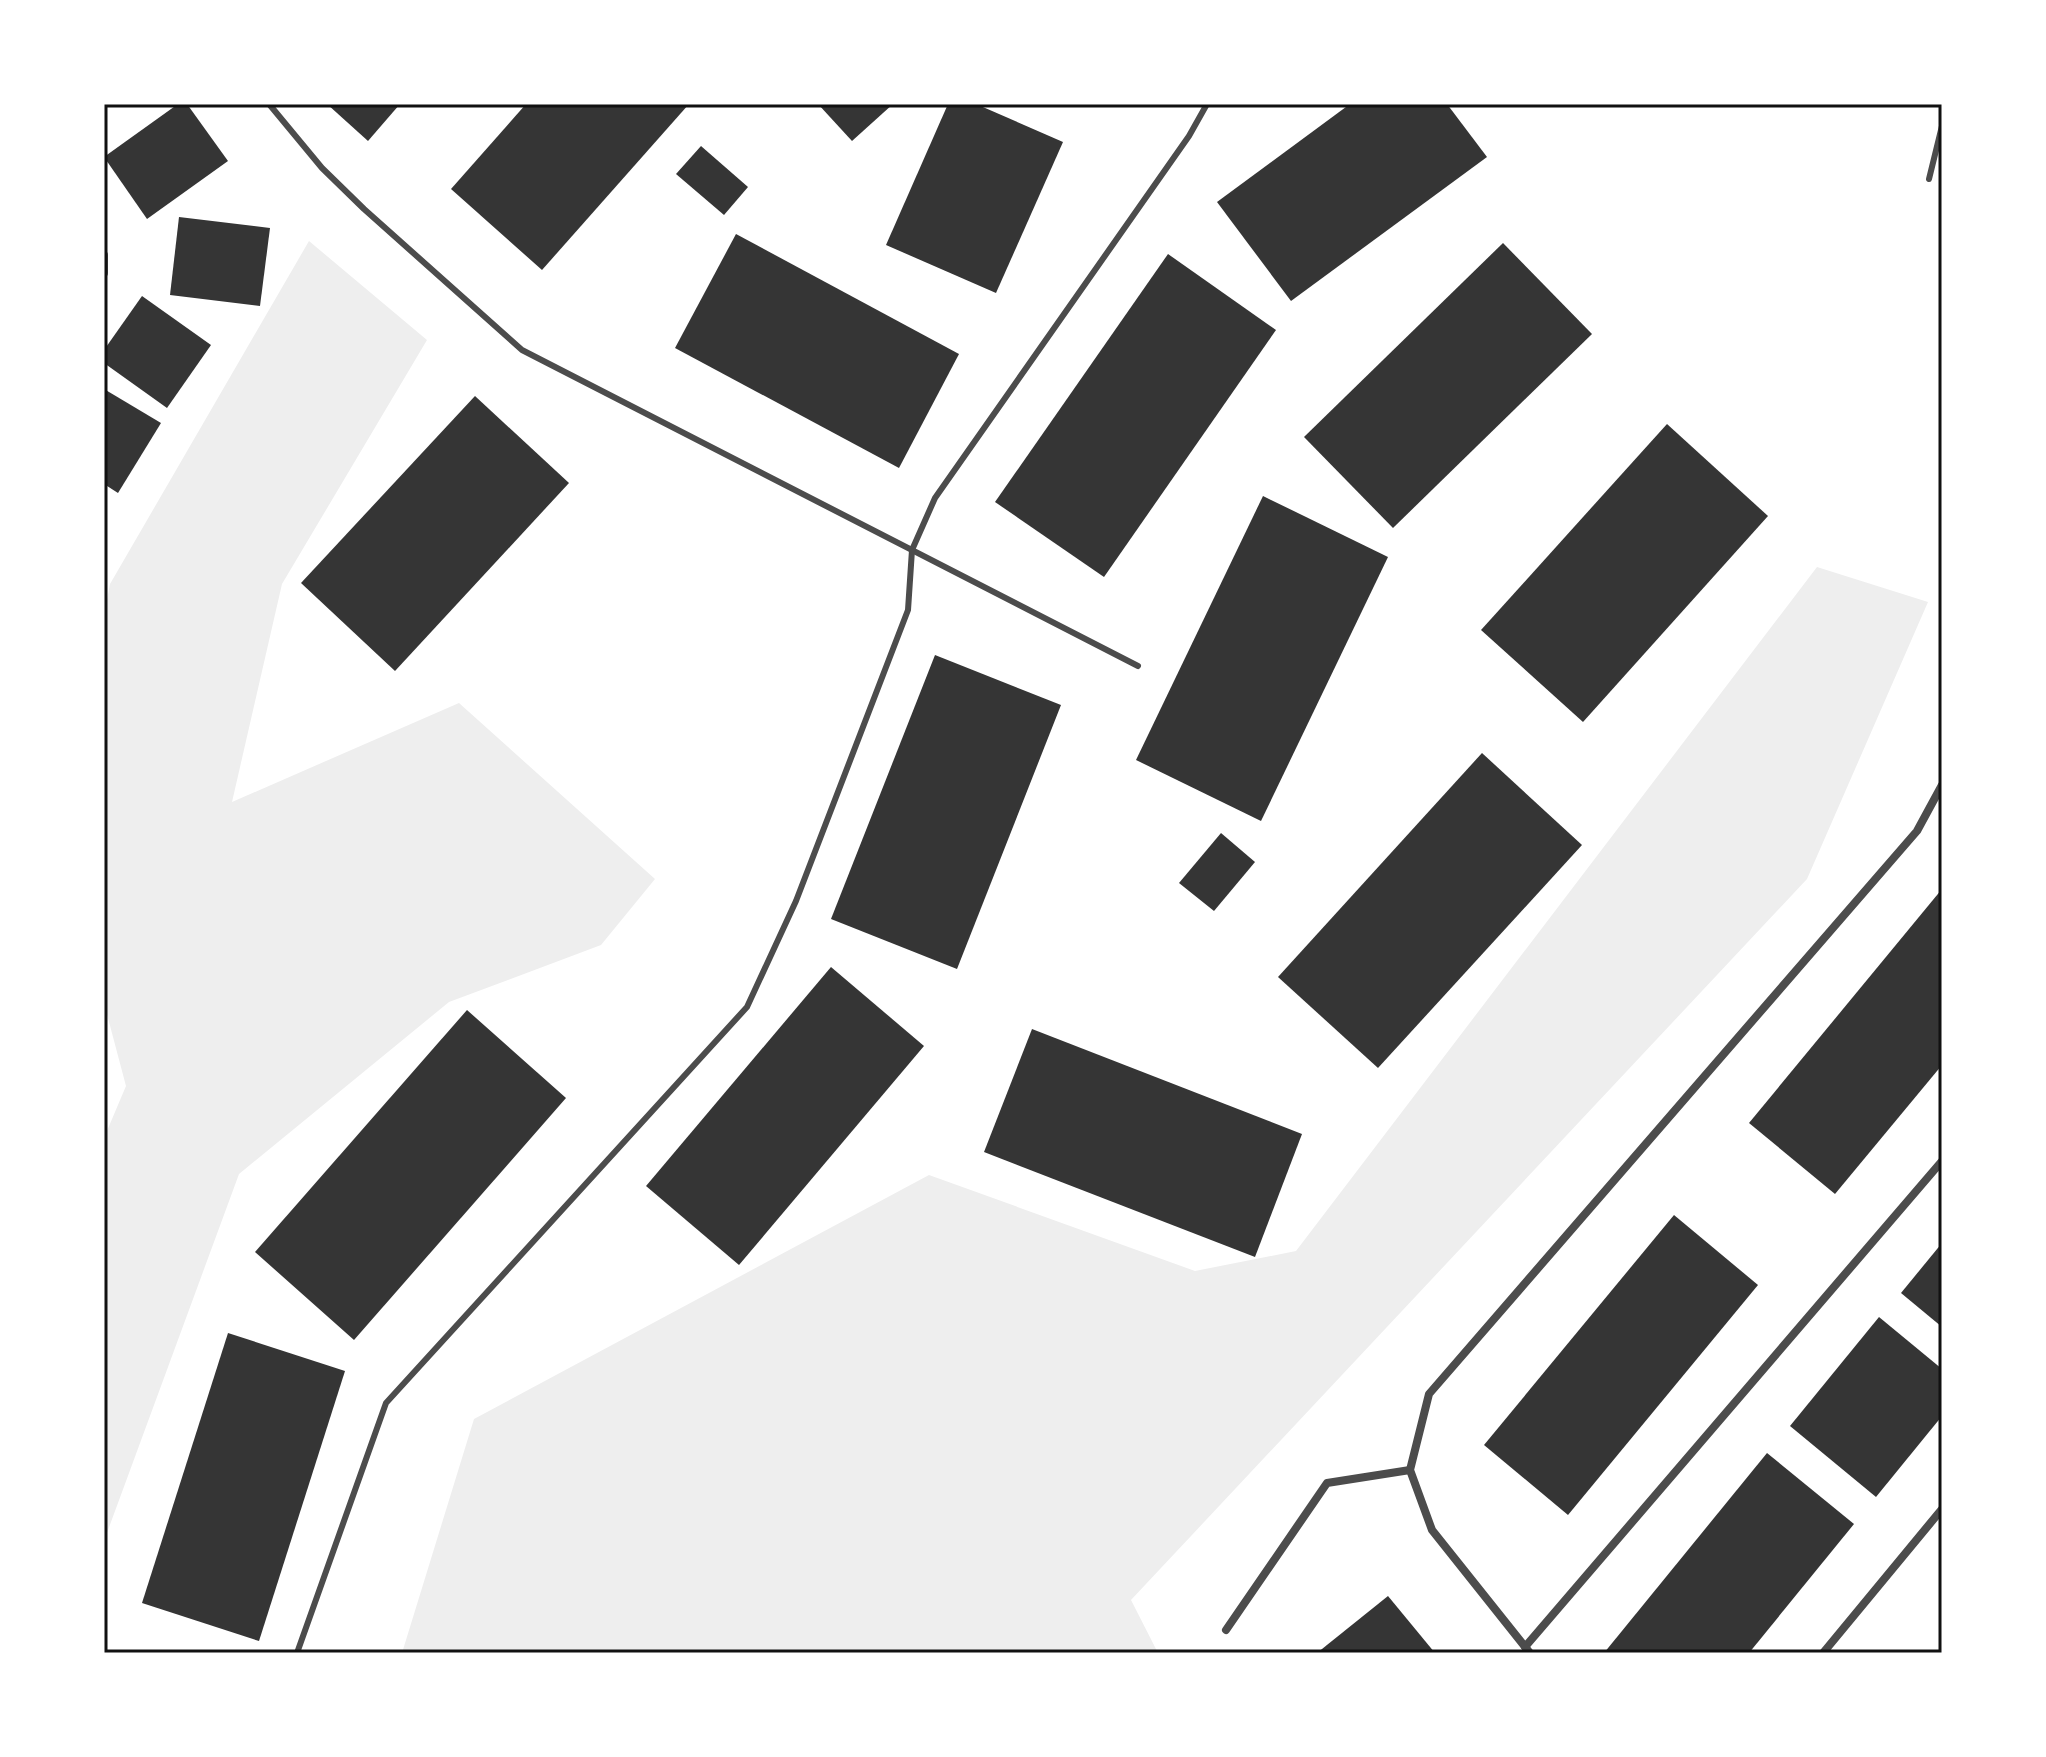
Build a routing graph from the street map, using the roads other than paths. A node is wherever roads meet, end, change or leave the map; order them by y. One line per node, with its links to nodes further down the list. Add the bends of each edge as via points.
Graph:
1 (269, 104): 7 (lane, via 364,209 522,350)
2 (1207, 104): 7 (lane, via 935,498)
3 (1942, 126): 4 (lane)
4 (1929, 179)
5 (104, 255): 6 (street)
6 (104, 273)
7 (912, 550): 8 (lane); 15 (lane, via 908,610 796,901 747,1007 386,1403)
8 (1138, 666)
9 (1942, 785): 11 (street, via 1917,831 1429,1394)
10 (1942, 1161): 14 (street)
11 (1410, 1470): 13 (street, via 1327,1483); 14 (street, via 1432,1530)
12 (1942, 1509): 16 (street)
13 (1226, 1630)
14 (1528, 1650)
15 (297, 1653)
16 (1823, 1653)

